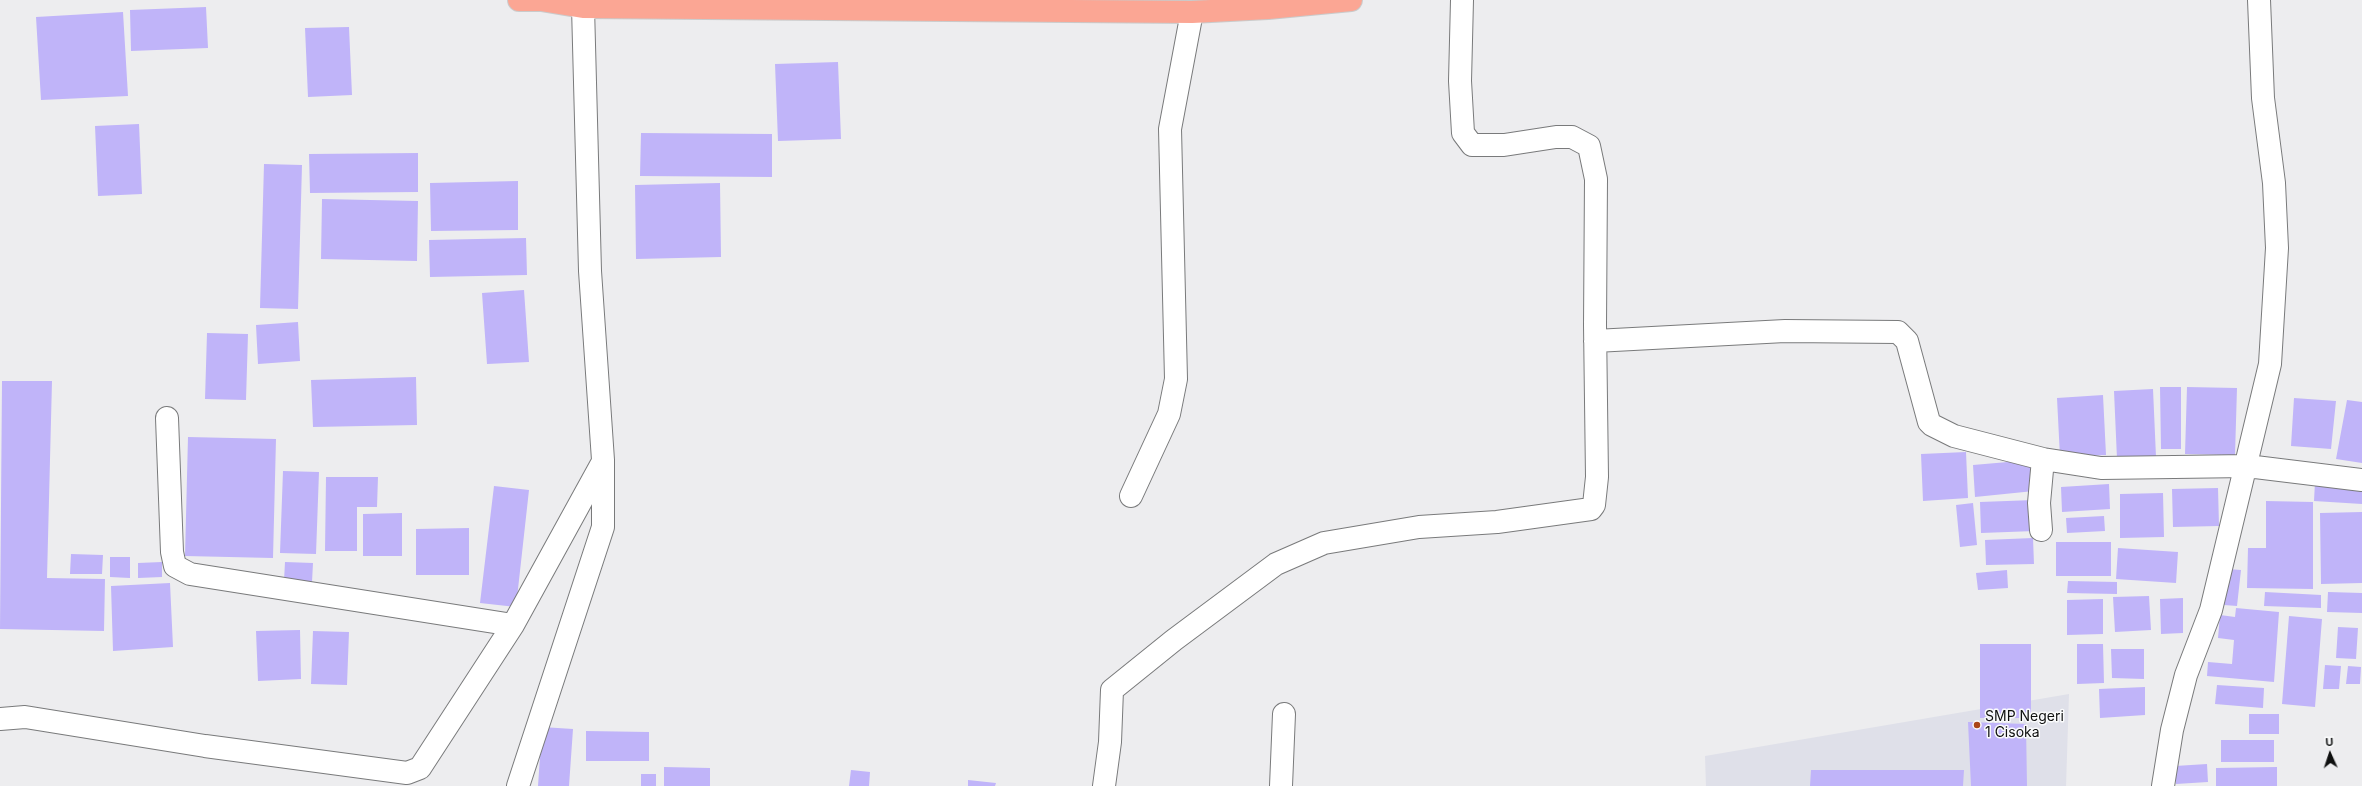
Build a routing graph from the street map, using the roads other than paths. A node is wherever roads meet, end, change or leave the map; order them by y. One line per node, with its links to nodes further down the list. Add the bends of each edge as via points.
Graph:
1 (519, 0): 5 (main road, via 541,0)
2 (1351, 0): 6 (main road)
3 (1462, 0): 7 (street, via 1460,80 1463,133 1472,145 1572,137 1589,146 1596,179)
4 (2259, 0): 11 (street, via 2264,98 2274,183 2277,248 2270,364)
5 (583, 7): 6 (main road); 10 (street, via 590,271)
6 (1192, 12): 13 (street, via 1170,128 1176,379 1169,414)
7 (1595, 341): 9 (street, via 1785,330 1898,332 1907,340 1929,422 1932,425 1954,436); 19 (street, via 1597,477 1595,500 1591,509 1498,522 1419,527 1324,543 1276,564 1112,690 1110,742)
8 (167, 418): 15 (street, via 172,552 175,566 190,574)
9 (2043, 459): 11 (street, via 2101,468); 14 (street, via 2039,503)
10 (603, 460): 15 (street); 18 (street, via 603,528)
11 (2247, 466): 12 (street); 21 (street, via 2211,610 2186,675 2172,730)
12 (2362, 480)
13 (1131, 496)
14 (2041, 530)
15 (513, 626): 17 (street, via 420,768 407,772 205,746 25,717)
16 (1284, 714): 20 (street)
17 (0, 719)
18 (518, 786)
19 (1104, 786)
20 (1281, 786)
21 (2163, 786)

